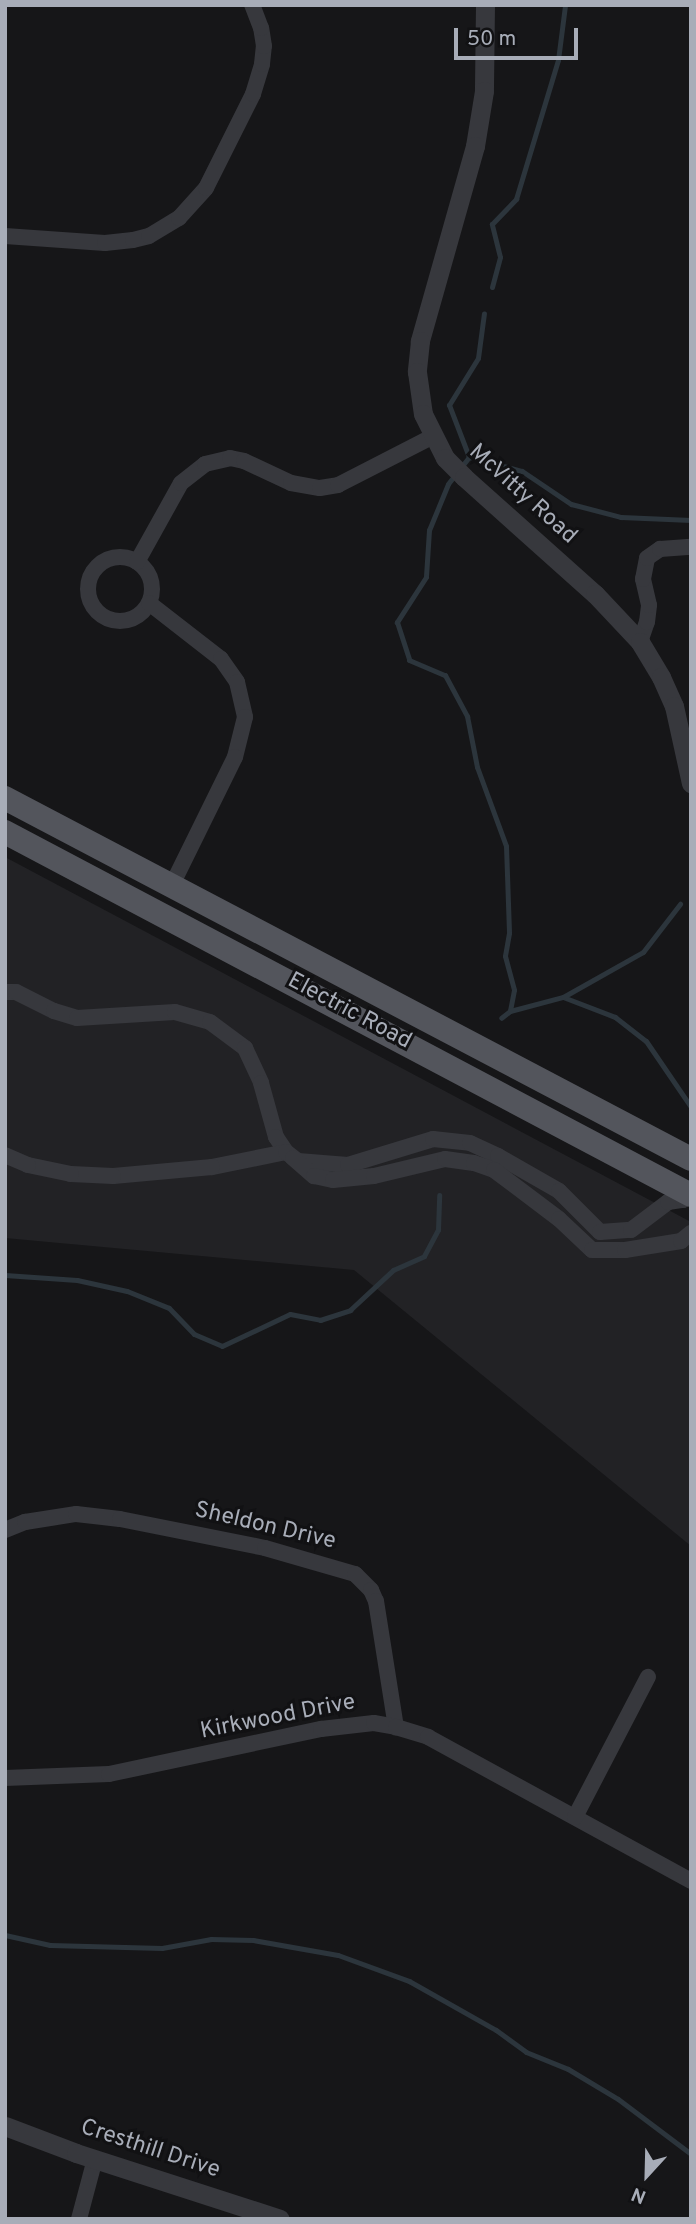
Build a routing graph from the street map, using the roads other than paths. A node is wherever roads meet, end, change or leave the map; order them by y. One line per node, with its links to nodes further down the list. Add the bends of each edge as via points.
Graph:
1 (251, 5): 3 (street, via 264,46 253,94 206,188 179,218 149,236 105,243)
2 (485, 5): 4 (street, McVitty Road, via 484,91 475,146 420,341 419,395)
3 (5, 236)
4 (432, 437): 6 (street, via 338,485 320,488 291,483 230,458 205,464 181,483); 8 (street, McVitty Road, via 457,470 595,594)
5 (691, 547): 8 (street, via 667,548 647,558 643,579 649,605)
6 (137, 562): 7 (street, via 150,579); 7 (street, via 117,556 104,560 89,578 89,598 102,616 119,621 132,619)
7 (149, 603): 12 (street, via 221,659 237,682 244,703 236,757)
8 (640, 642): 9 (street, McVitty Road, via 674,706)
9 (691, 783)
10 (5, 798): 12 (main road, Electric Road)
11 (5, 832): 17 (main road, Electric Road)
12 (172, 885): 16 (main road, Electric Road)
13 (5, 992): 14 (street, via 16,992 77,1018 175,1012 210,1022 245,1048 261,1083 276,1138)
14 (286, 1152): 15 (street, via 212,1167 113,1176 71,1174); 17 (street, via 298,1161 348,1165 433,1139 470,1143 559,1191 600,1232 631,1230 668,1202); 18 (street, via 314,1176 333,1181 445,1159 474,1163 494,1170 592,1250 625,1251 681,1241)
15 (5, 1156)
16 (691, 1158)
17 (691, 1195)
18 (691, 1233)
19 (5, 1530): 21 (street, Sheldon Drive, via 65,1515 120,1519 265,1548 355,1574 376,1601)
20 (648, 1677): 23 (street)
21 (396, 1727): 22 (street, Kirkwood Drive, via 373,1723 321,1729 109,1774); 23 (street, Kirkwood Drive, via 428,1737)
22 (5, 1778)
23 (575, 1817): 24 (street, Kirkwood Drive)
24 (691, 1881)
25 (5, 2126): 26 (street, Cresthill Drive)
26 (95, 2159): 27 (street); 28 (street, Cresthill Drive)
27 (79, 2219)
28 (280, 2219)

